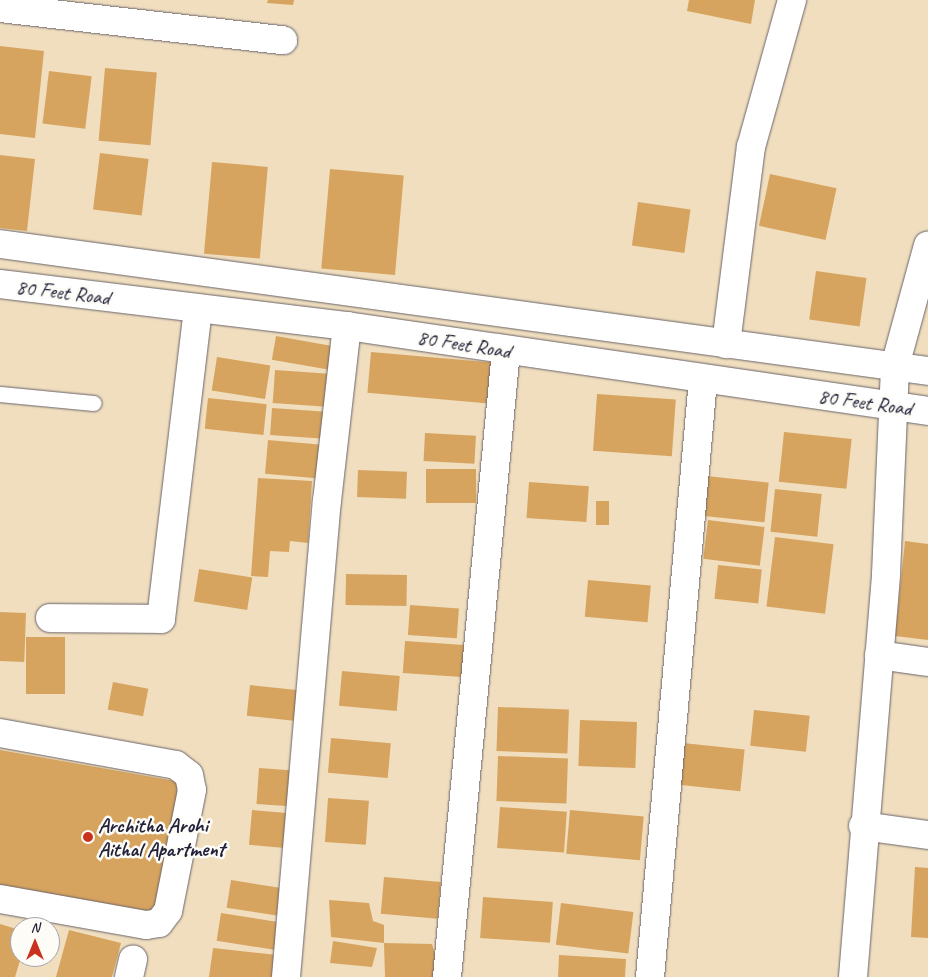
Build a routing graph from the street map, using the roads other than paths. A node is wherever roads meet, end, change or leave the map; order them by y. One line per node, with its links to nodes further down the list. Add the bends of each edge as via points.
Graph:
1 (792, 0): 10 (street, via 751,147)
2 (0, 8): 3 (street)
3 (97, 9): 4 (street)
4 (284, 40)
5 (0, 244): 10 (street, 80 Feet Road)
6 (928, 245): 12 (street)
7 (0, 284): 8 (street, 80 Feet Road)
8 (198, 308): 9 (street, 80 Feet Road); 19 (street, via 161,619)
9 (347, 326): 11 (street, 80 Feet Road); 26 (street, via 326,501)
10 (726, 344): 12 (street, 80 Feet Road)
11 (506, 351): 14 (street, 80 Feet Road); 27 (street)
12 (895, 366): 13 (street, 80 Feet Road); 17 (street)
13 (928, 371)
14 (703, 380): 17 (street, 80 Feet Road); 28 (street)
15 (0, 394): 16 (lane)
16 (94, 403)
17 (893, 406): 18 (street, 80 Feet Road); 20 (street)
18 (928, 411)
19 (50, 618)
20 (879, 655): 21 (street); 23 (street)
21 (928, 662)
22 (0, 733): 25 (street, via 176,765 189,775 192,790 168,911 160,923 146,925)
23 (863, 826): 24 (street); 29 (street)
24 (928, 835)
25 (0, 899)
26 (286, 977)
27 (447, 977)
28 (650, 977)
29 (853, 977)

